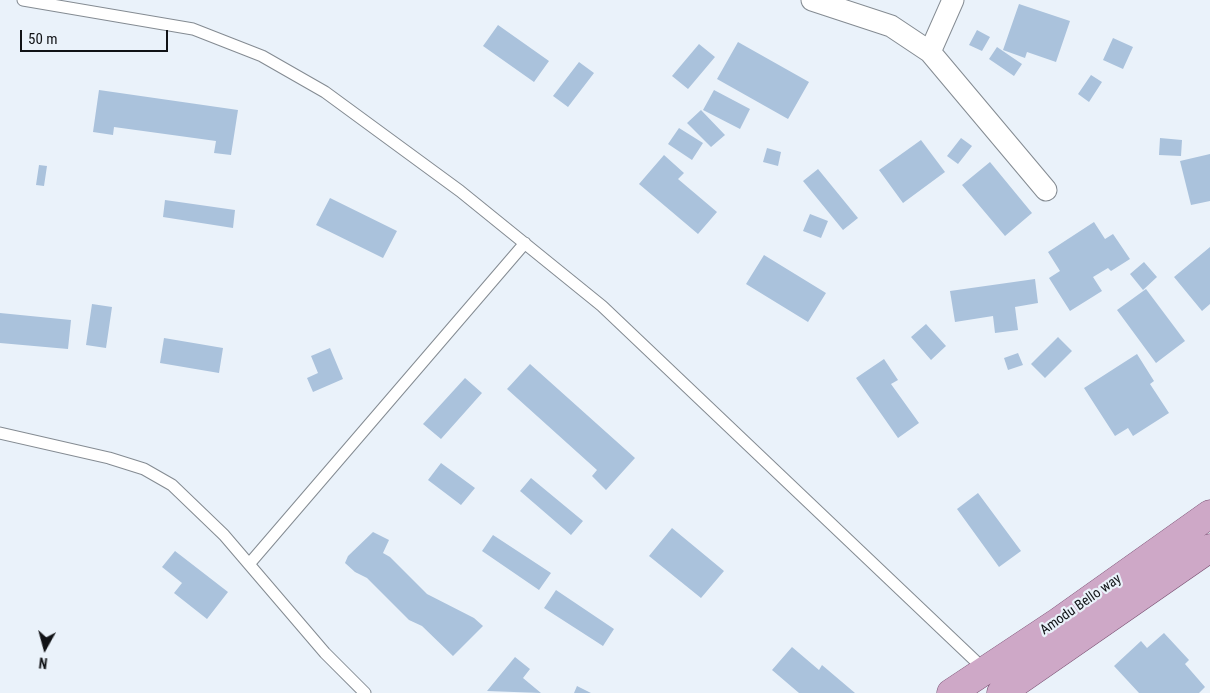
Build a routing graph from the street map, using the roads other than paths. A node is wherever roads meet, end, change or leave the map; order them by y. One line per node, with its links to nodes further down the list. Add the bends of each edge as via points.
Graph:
1 (23, 0): 6 (lane, via 193,29 262,56 324,92 460,191)
2 (812, 0): 4 (street, via 891,26)
3 (952, 0): 4 (street)
4 (930, 52): 5 (street)
5 (1046, 190)
6 (525, 243): 10 (lane); 11 (lane, via 602,306)
7 (0, 433): 10 (lane, via 144,469 172,485)
8 (1210, 514): 11 (main road, Amodu Bello way, via 1058,622)
9 (1210, 548): 11 (main road, Amodu Bello way)
10 (250, 563): 12 (lane, via 325,653)
11 (995, 683): 13 (main road, Amodu Bello way)
12 (364, 693)
13 (951, 693)

